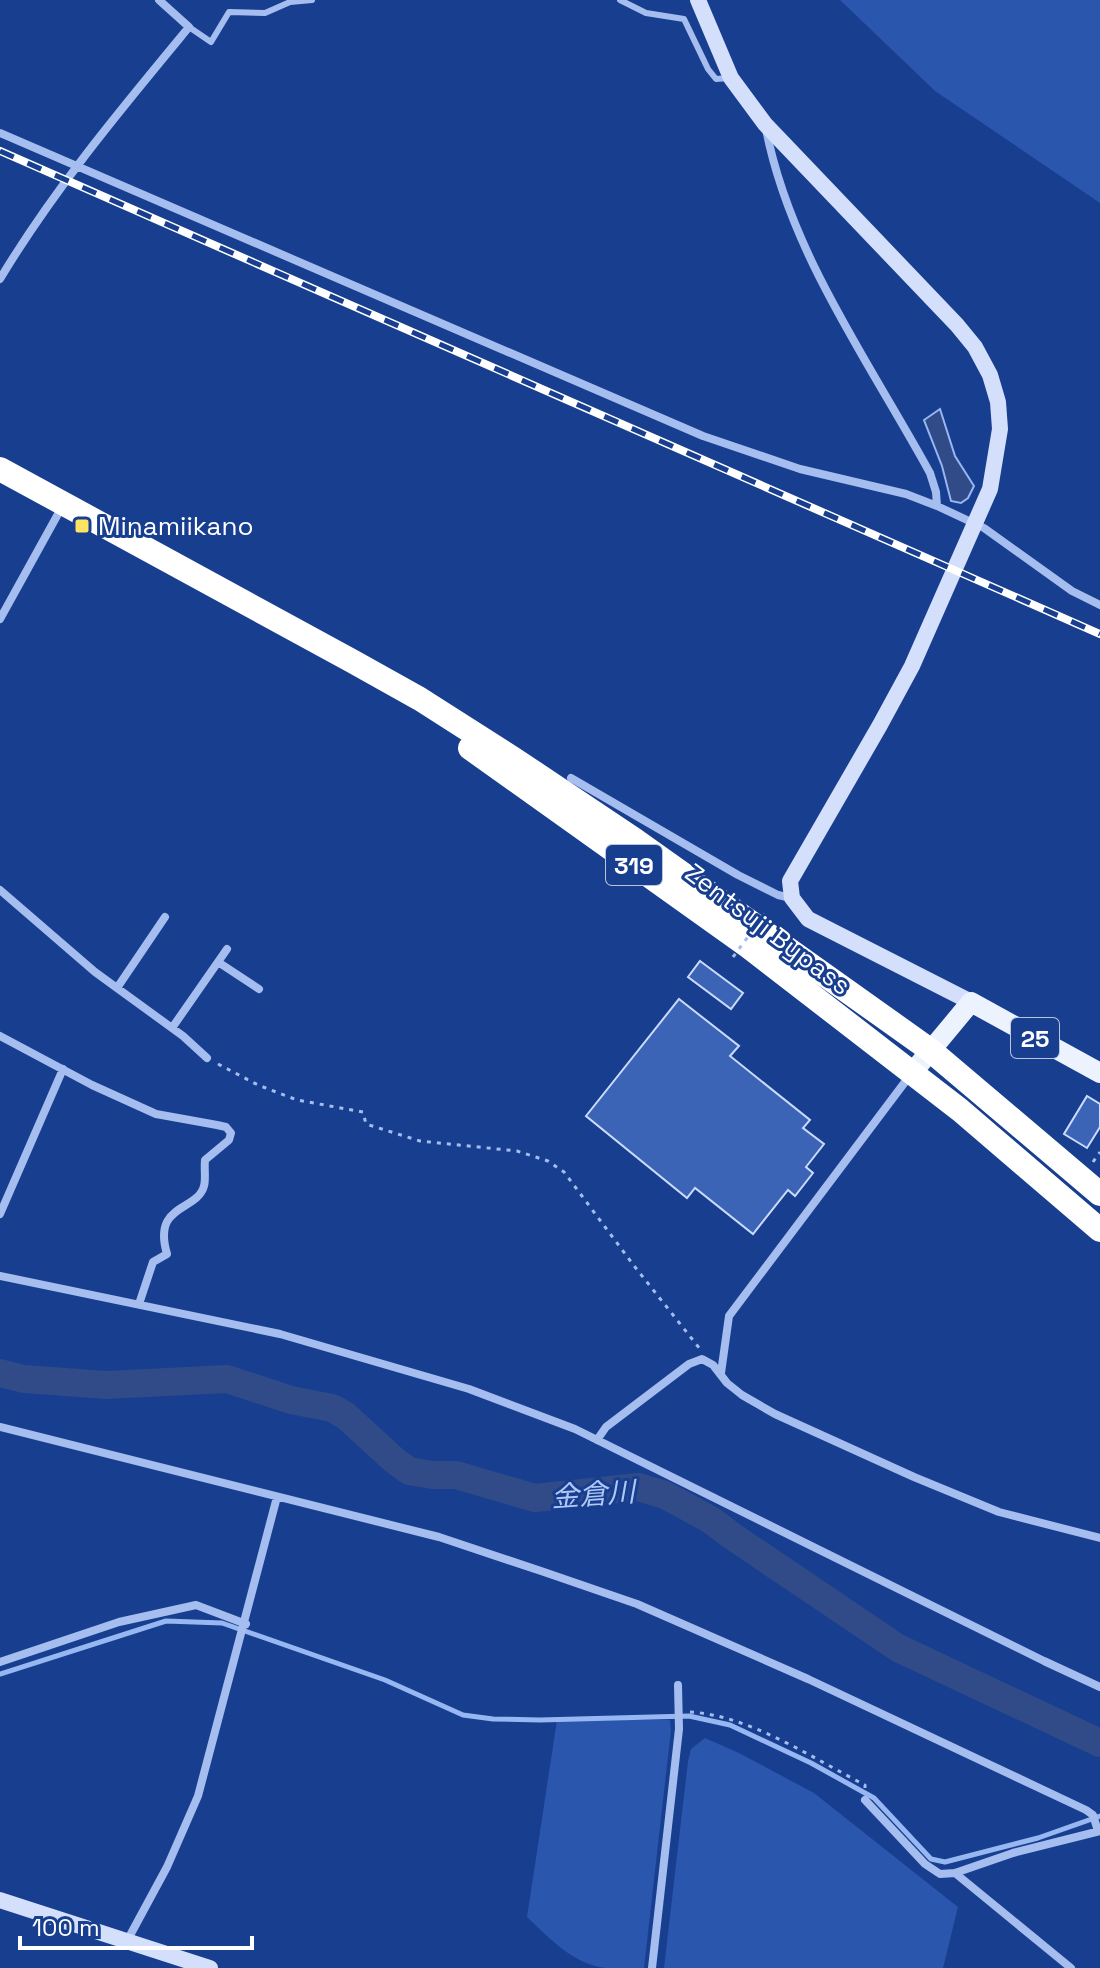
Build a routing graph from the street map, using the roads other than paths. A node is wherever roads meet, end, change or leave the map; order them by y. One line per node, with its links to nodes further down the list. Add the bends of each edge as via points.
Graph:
1 (159, 0): 5 (street)
2 (312, 0): 5 (lane, via 265,13 229,12 211,42)
3 (620, 0): 6 (lane, via 646,13 684,19 708,69 716,79)
4 (698, 0): 6 (street)
5 (189, 27): 9 (street)
6 (731, 78): 7 (street)
7 (765, 124): 13 (street, via 774,170 803,246 930,473); 14 (street, via 957,325 990,375 1000,429 990,489)
8 (0, 133): 9 (street)
9 (77, 167): 10 (street); 13 (street, via 690,431 800,469)
10 (0, 279)
11 (0, 469): 12 (highway, Zentsuji Bypass / 319)
12 (63, 504): 16 (street); 17 (highway, Zentsuji Bypass / 319)
13 (937, 506): 14 (street)
14 (975, 524): 15 (street); 20 (street, via 891,706 792,874)
15 (1100, 605)
16 (0, 619)
17 (352, 661): 29 (highway, Zentsuji Bypass / 319, via 420,699 635,840); 32 (highway, Zentsuji Bypass / 319, via 749,947)
18 (571, 778): 20 (street, via 738,875)
19 (0, 890): 24 (street)
20 (792, 898): 26 (street, via 808,919)
21 (165, 917): 24 (street)
22 (227, 949): 23 (street)
23 (218, 962): 25 (street); 27 (street)
24 (117, 988): 27 (street)
25 (259, 989)
26 (971, 1002): 29 (main road); 33 (main road, 25)
27 (172, 1028): 30 (street)
28 (0, 1036): 31 (street)
29 (930, 1050): 32 (main road); 34 (highway, Zentsuji Bypass / 319)
30 (207, 1058)
31 (63, 1069): 35 (street); 38 (street, via 156,1114 226,1127 231,1133 205,1160 200,1193 170,1216 164,1232 167,1254 153,1262)
32 (912, 1073): 36 (highway, Zentsuji Bypass / 319); 39 (street, via 729,1316)
33 (1100, 1073)
34 (1100, 1194)
35 (0, 1214)
36 (1100, 1230)
37 (0, 1276): 38 (street)
38 (139, 1304): 41 (street, via 280,1334 455,1385)
39 (721, 1373): 41 (street, via 702,1359 689,1364 606,1427); 43 (street, via 742,1395 775,1414 976,1504)
40 (0, 1427): 42 (street)
41 (597, 1440): 47 (street)
42 (277, 1497): 44 (street); 49 (street, via 439,1537 637,1604 808,1679)
43 (1100, 1538)
44 (245, 1624): 45 (street, via 196,1605 119,1622); 52 (street, via 198,1796)
45 (0, 1662)
46 (678, 1685): 54 (street, via 679,1723)
47 (1100, 1687)
48 (865, 1800): 50 (street, via 925,1864 940,1874)
49 (1097, 1825): 50 (street)
50 (955, 1873): 55 (street)
51 (0, 1900): 52 (street)
52 (126, 1942): 53 (street)
53 (210, 1968)
54 (652, 1968)
55 (1071, 1968)

